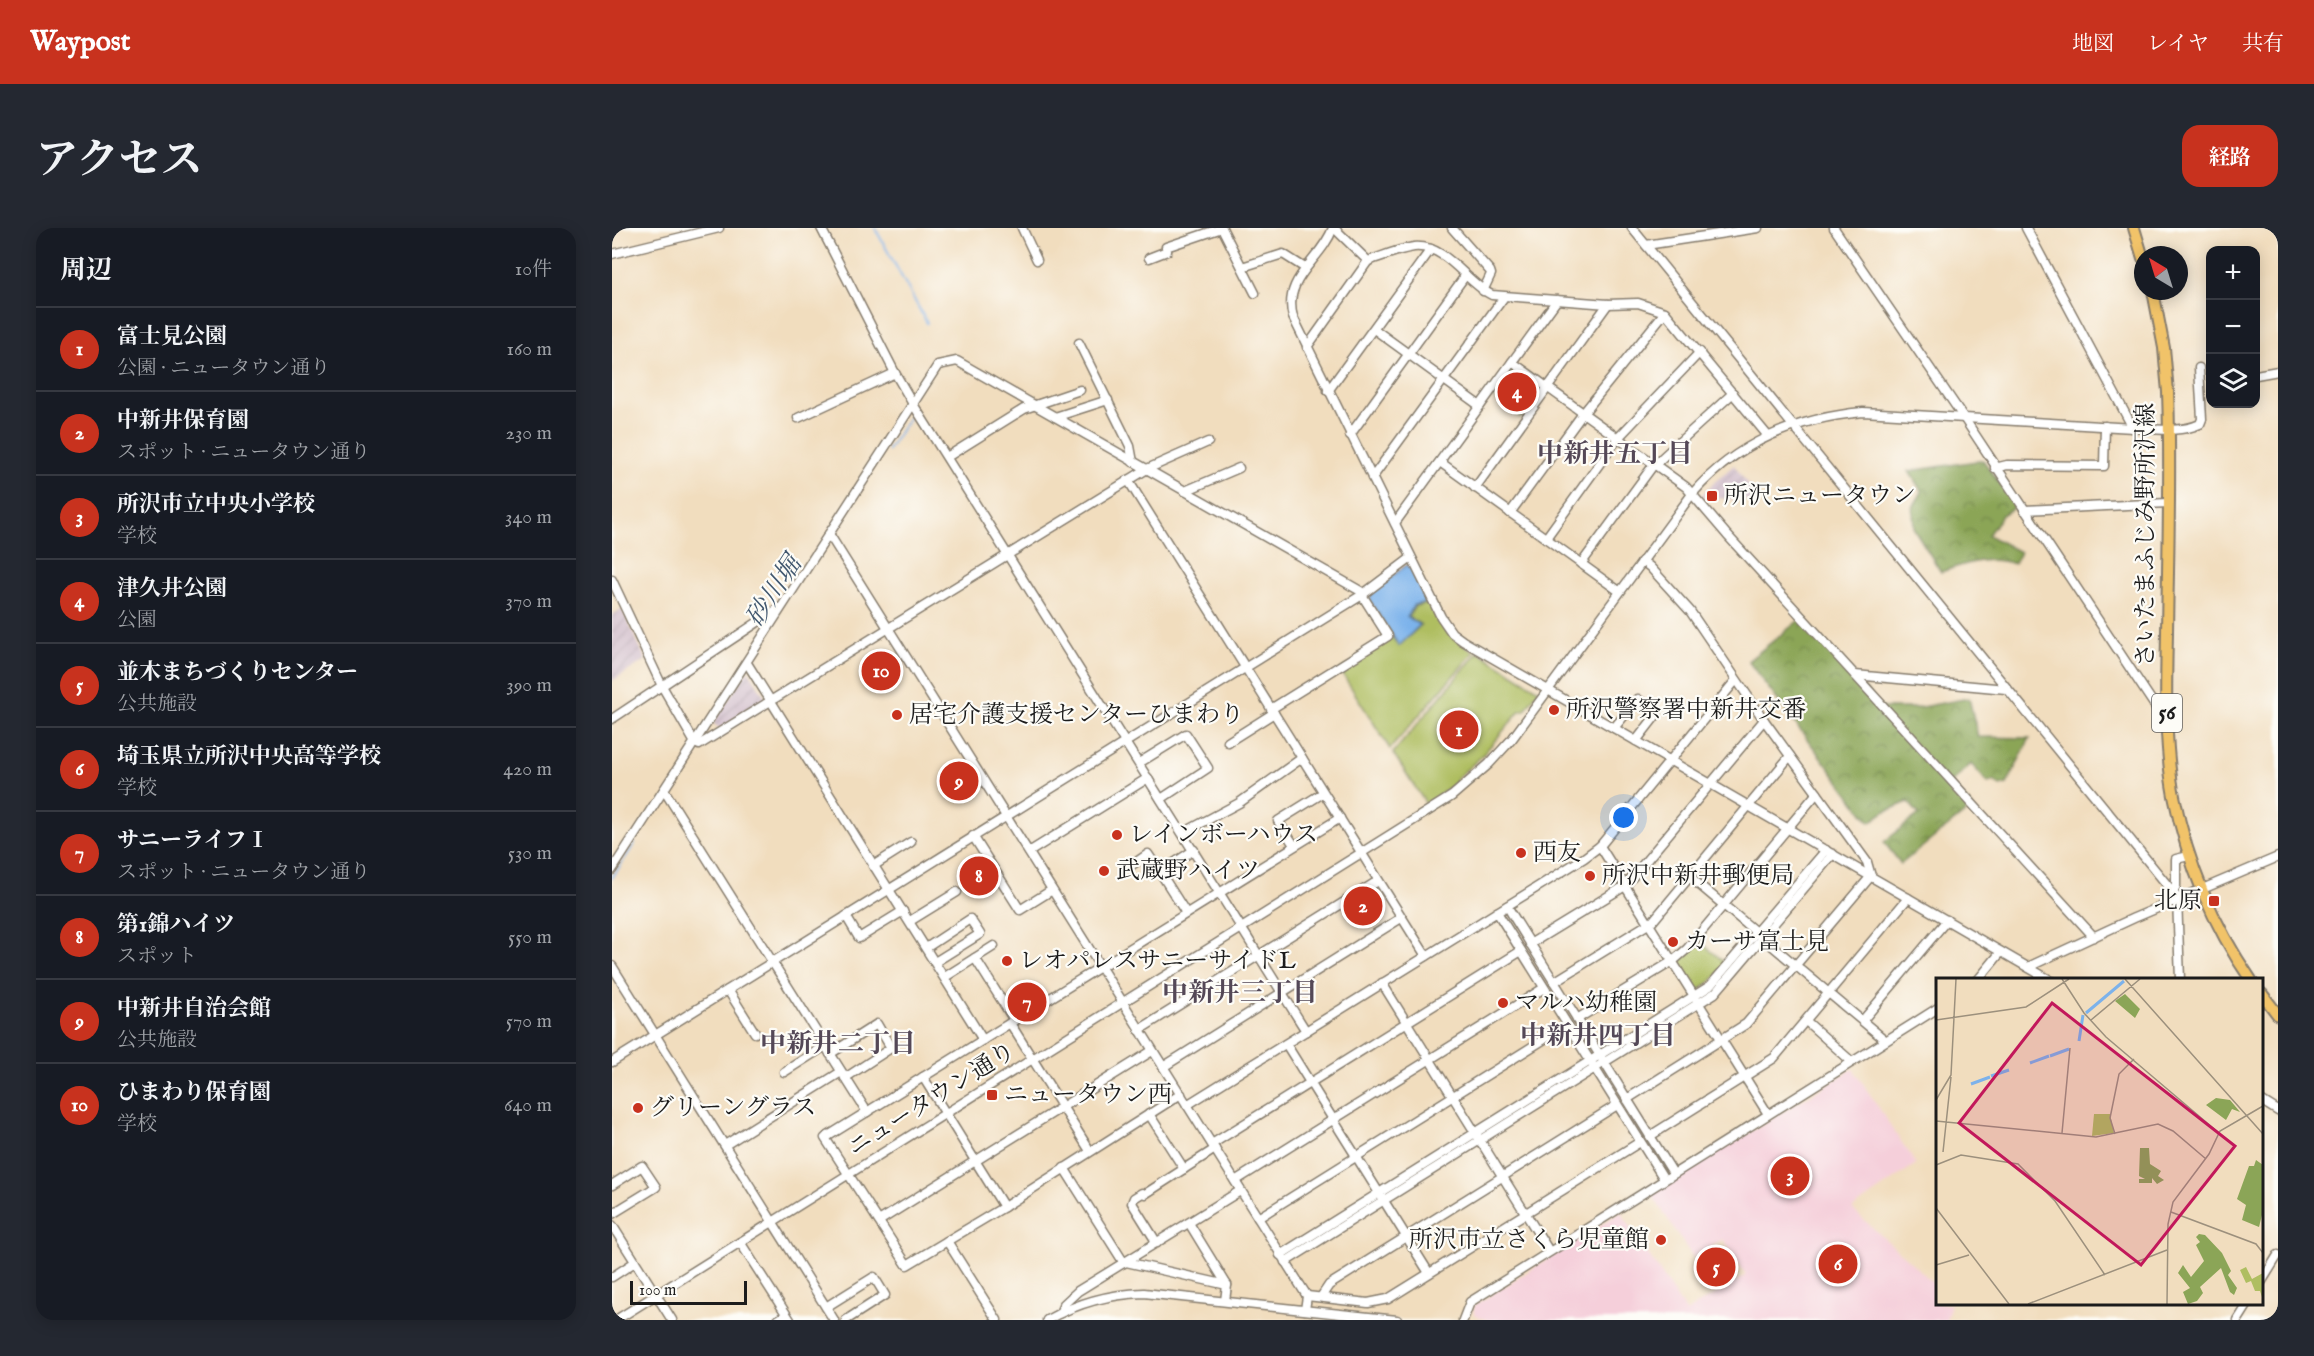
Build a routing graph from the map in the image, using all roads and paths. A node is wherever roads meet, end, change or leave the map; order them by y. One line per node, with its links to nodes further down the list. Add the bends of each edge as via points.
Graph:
1 (718, 228): 15 (street)
2 (821, 228): 37 (street)
3 (1022, 228): 17 (street)
4 (1222, 228): 16 (street, via 1166,247 1167,251); 19 (street)
5 (1333, 228): 18 (street); 20 (street)
6 (1452, 228): 22 (street, via 1490,271)
7 (1632, 228): 12 (street)
8 (1758, 228): 12 (street)
9 (1834, 228): 53 (street)
10 (2026, 228): 56 (street)
11 (2134, 228): 13 (main road)
12 (1646, 245): 54 (street)
13 (2139, 246)
14 (1431, 249): 18 (street, via 1415,247); 21 (street); 29 (street)
15 (612, 254)
16 (1149, 258)
17 (1038, 260)
18 (1368, 261): 31 (street)
19 (1242, 267): 20 (street, via 1283,254); 23 (street)
20 (1305, 268): 31 (street, via 1294,284 1290,305)
21 (1465, 276): 22 (street); 33 (street)
22 (1483, 291): 24 (street)
23 (1255, 292)
24 (1504, 297): 25 (street); 41 (street)
25 (1557, 300): 27 (street); 34 (street)
26 (2155, 300): 57 (main road, さいたまふじみ野所沢線 / 56, via 2164,348)
27 (1608, 304): 28 (street, via 1638,303); 42 (street)
28 (1665, 312): 32 (street); 50 (street)
29 (1374, 329): 33 (street); 44 (street)
30 (1079, 343): 46 (street)
31 (1307, 347): 44 (street)
32 (1700, 352): 45 (street); 60 (street)
33 (1409, 355): 41 (street); 58 (street)
34 (1512, 362): 42 (street); 49 (street)
35 (2199, 368): 40 (street)
36 (2278, 371): 38 (street)
37 (895, 373): 47 (street); 52 (street)
38 (2260, 374)
39 (2206, 378): 40 (street)
40 (2200, 379): 57 (street, ニュータウン通り, via 2200,424)
41 (1444, 380): 49 (street); 69 (street)
42 (1548, 387): 50 (street); 71 (street)
43 (1080, 390): 48 (street)
44 (1328, 391): 58 (street)
45 (1733, 393): 59 (street); 65 (street)
46 (1108, 400): 51 (street); 63 (street, via 1130,446)
47 (913, 404): 48 (street, via 938,365 957,361); 62 (street); 78 (street)
48 (1032, 405): 51 (street); 62 (street)
49 (1480, 406): 64 (street)
50 (1583, 413): 60 (street); 76 (street)
51 (1055, 417): 63 (street)
52 (798, 418)
53 (1964, 418): 54 (street, ニュータウン通り, via 1863,412); 55 (street, ニュータウン通り); 67 (street)
54 (1793, 425): 59 (street, ニュータウン通り); 94 (street)
55 (2105, 426): 56 (street, ニュータウン通り); 67 (street, via 2104,466)
56 (2133, 428): 57 (street, ニュータウン通り)
57 (2169, 429): 74 (main road, さいたまふじみ野所沢線 / 56)
58 (1350, 435): 69 (street)
59 (1768, 436): 73 (street, ニュータウン通り, via 1728,460)
60 (1618, 438): 65 (street); 79 (street)
61 (1208, 442): 68 (street)
62 (947, 458): 80 (street)
63 (1133, 462): 68 (street)
64 (1440, 462): 71 (street); 77 (street)
65 (1654, 464): 73 (street); 83 (street)
66 (1239, 468): 72 (street)
67 (1995, 468): 75 (street)
68 (1147, 469): 70 (street); 72 (street)
69 (1372, 478): 77 (street)
70 (1128, 480): 80 (street); 90 (street)
71 (1475, 488): 76 (street)
72 (1185, 491): 86 (street)
73 (1692, 494): 82 (street, ニュータウン通り); 91 (street)
74 (2168, 503): 75 (street); 100 (main road, さいたまふじみ野所沢線 / 56)
75 (2024, 510): 100 (street)
76 (1510, 513): 79 (street)
77 (1395, 523): 81 (street)
78 (829, 534): 87 (street); 88 (street)
79 (1546, 538): 83 (street)
80 (1008, 555): 88 (street); 103 (street)
81 (1411, 558): 86 (street); 95 (street, via 1452,633)
82 (1642, 561): 85 (street, ニュータウン通り); 92 (street, via 1690,611)
83 (1581, 564): 85 (street)
84 (612, 580): 93 (street)
85 (1620, 591): 95 (street, ニュータウン通り)
86 (1363, 594): 90 (street); 97 (street, via 1388,636)
87 (784, 605): 89 (street); 93 (street)
88 (889, 629): 96 (street); 117 (street)
89 (747, 663): 96 (street); 105 (street)
90 (1244, 667): 97 (street); 103 (street)
91 (1855, 675): 94 (street); 158 (street)
92 (1736, 680): 99 (street); 108 (street)
93 (662, 686): 98 (street); 105 (street)
94 (2006, 689): 144 (street)
95 (1548, 691): 101 (street); 128 (street, ニュータウン通り, via 1512,739 1478,775 1437,807)
96 (772, 701): 105 (street, via 699,745); 132 (street)
97 (1272, 711): 104 (street); 107 (street)
98 (612, 719)
99 (1764, 720): 106 (street); 111 (street)
100 (2168, 724): 129 (main road, さいたまふじみ野所沢線 / 56, via 2174,794)
101 (1614, 728): 102 (street); 102 (street, via 1638,699 1657,714)
102 (1636, 741): 108 (street)
103 (1125, 742): 109 (street); 117 (street)
104 (1228, 742)
105 (695, 743): 112 (street)
106 (1790, 756): 114 (street); 116 (street)
107 (1302, 758): 113 (street); 120 (street, via 1239,803)
108 (1671, 761): 111 (street); 124 (street)
109 (1139, 763): 110 (street); 115 (street, via 1186,734 1208,768)
110 (1148, 778): 115 (street); 126 (street)
111 (1710, 784): 116 (street); 138 (street)
112 (664, 790): 133 (street); 168 (street)
113 (1323, 793): 118 (street); 123 (street, via 1278,820)
114 (1817, 793): 119 (street); 135 (street, via 1867,862)
115 (1161, 799): 120 (street)
116 (1749, 806): 119 (street); 136 (street)
117 (1005, 816): 121 (street); 126 (street)
118 (1340, 818): 123 (street); 128 (street)
119 (1788, 827): 127 (street); 146 (street)
120 (1183, 833): 125 (street)
121 (973, 836): 140 (street); 141 (street, via 1020,910)
122 (911, 842): 132 (street)
123 (1294, 845): 143 (street)
124 (1600, 846): 138 (street); 147 (street)
125 (1194, 850): 134 (street); 143 (street)
126 (1029, 852): 141 (street)
127 (1829, 852): 135 (street); 157 (street)
128 (1362, 854): 137 (street); 156 (street, ニュータウン通り)
129 (2189, 856): 139 (main road, さいたまふじみ野所沢線 / 56); 144 (street, via 2176,859)
130 (2278, 857): 139 (street)
131 (1132, 865): 134 (street, via 1148,854)
132 (873, 866): 140 (street)
133 (612, 870)
134 (1160, 872): 150 (street)
135 (1871, 876): 145 (street); 170 (street)
136 (1690, 877): 146 (street); 155 (street)
137 (1378, 881): 152 (street); 164 (street)
138 (1625, 886): 155 (street); 159 (street)
139 (2202, 888): 144 (street); 178 (main road, さいたまふじみ野所沢線 / 56)
140 (889, 889): 148 (street); 151 (street)
141 (1052, 890): 172 (street)
142 (957, 892): 154 (street)
143 (1220, 892): 150 (street); 156 (street)
144 (2175, 896): 158 (street); 177 (street)
145 (1908, 898): 153 (street); 184 (street)
146 (1724, 904): 157 (street); 167 (street, via 1687,949)
147 (1507, 906): 149 (street); 159 (street)
148 (903, 911): 151 (street, via 859,938); 154 (street)
149 (1497, 912): 162 (street); 165 (street)
150 (1186, 913): 172 (street)
151 (846, 916): 168 (street)
152 (1401, 918): 165 (street); 183 (street)
153 (1947, 920): 163 (street); 191 (street)
154 (910, 921): 161 (street)
155 (1648, 923): 167 (street); 179 (street)
156 (1242, 929): 164 (street); 187 (street, ニュータウン通り)
157 (1760, 935): 170 (street); 186 (street)
158 (2094, 937): 173 (street)
159 (1530, 944): 179 (street)
160 (994, 946): 166 (street)
161 (926, 948): 169 (street); 169 (street, via 970,919 980,934)
162 (1521, 951): 181 (street); 193 (street)
163 (2001, 952): 173 (street); 175 (street)
164 (1259, 955): 183 (street); 196 (street)
165 (1426, 956): 180 (street)
166 (975, 958): 174 (street); 192 (street)
167 (1672, 960): 186 (street); 190 (street)
168 (772, 961): 182 (street); 204 (street)
169 (935, 962): 174 (street)
170 (1796, 965): 184 (street); 201 (street, via 1746,1024)
171 (612, 966): 199 (street)
172 (1100, 966): 187 (street); 192 (street)
173 (2028, 967): 176 (street)
174 (945, 977): 200 (street)
175 (1980, 978)
176 (2047, 978)
177 (2180, 978)
178 (2250, 978)
179 (1554, 982): 190 (street)
180 (1382, 983): 193 (street); 197 (street)
181 (1544, 988): 195 (street); 206 (street)
182 (728, 990): 198 (street); 199 (street)
183 (1282, 993): 197 (street); 212 (street)
184 (1830, 993): 191 (street); 194 (street)
185 (2263, 995): 189 (main road)
186 (1696, 1000): 201 (street); 207 (street)
187 (1123, 1004): 196 (street); 208 (street, ニュータウン通り)
188 (1936, 1009): 202 (street)
189 (2278, 1015)
190 (1577, 1019): 207 (street)
191 (1863, 1020): 202 (street)
192 (1012, 1021): 200 (street); 208 (street)
193 (1407, 1022): 206 (street); 217 (street)
194 (1806, 1022): 209 (street); 215 (street, via 1774,1058)
195 (1567, 1025): 211 (street); 219 (street)
196 (1139, 1030): 205 (street)
197 (1306, 1031): 203 (street)
198 (755, 1033)
199 (656, 1035): 210 (street); 234 (street)
200 (983, 1040): 216 (street)
201 (1722, 1040): 215 (street); 220 (street)
202 (1885, 1040): 209 (street)
203 (1286, 1044): 217 (street); 222 (street)
204 (828, 1050): 213 (street); 214 (street); 214 (street, via 877,1024 891,1048)
205 (1152, 1051): 212 (street); 224 (street)
206 (1430, 1059): 219 (street); 230 (street)
207 (1602, 1059): 211 (street); 220 (street)
208 (1034, 1060): 224 (street); 228 (street, ニュータウン通り)
209 (1851, 1061): 227 (street)
210 (612, 1062)
211 (1592, 1065): 223 (street); 232 (street)
212 (1163, 1067): 218 (street)
213 (784, 1072)
214 (843, 1075): 226 (street); 234 (street)
215 (1744, 1076): 227 (street); 231 (street)
216 (923, 1077): 226 (street); 228 (street)
217 (1311, 1083): 230 (street); 235 (street)
218 (1180, 1094): 222 (street); 229 (street)
219 (1453, 1096): 232 (street); 237 (street)
220 (1627, 1099): 231 (street)
221 (2263, 1102): 225 (street)
222 (1187, 1105): 235 (street)
223 (1617, 1105): 233 (street); 243 (street)
224 (1063, 1107): 236 (street); 238 (street)
225 (2278, 1111)
226 (867, 1112): 242 (street, via 825,1138)
227 (1768, 1113): 241 (street)
228 (946, 1114): 238 (street); 242 (street, ニュータウン通り)
229 (1149, 1114): 236 (street); 240 (street)
230 (1333, 1120): 237 (street); 245 (street)
231 (1650, 1136): 241 (street)
232 (1478, 1137): 243 (street); 248 (street)
233 (1640, 1142): 244 (street); 250 (street)
234 (725, 1145): 254 (street)
235 (1213, 1146): 240 (street); 245 (street)
236 (1090, 1151): 239 (street)
237 (1356, 1157): 248 (street); 252 (street)
238 (976, 1161): 249 (street); 253 (street)
239 (1064, 1168): 249 (street); 266 (street)
240 (1184, 1169): 261 (street, via 1134,1198 1132,1203)
241 (1673, 1173): 244 (street)
242 (850, 1174): 253 (street); 254 (street, ニュータウン通り)
243 (1502, 1176): 250 (street); 257 (street)
244 (1664, 1179): 262 (street)
245 (1235, 1181): 247 (street)
246 (612, 1185): 251 (street, via 642,1166 656,1187)
247 (1240, 1191): 252 (street); 255 (street)
248 (1381, 1196): 257 (street); 264 (street)
249 (1004, 1207): 259 (street)
250 (1526, 1213): 262 (street); 267 (street)
251 (612, 1214)
252 (1258, 1218): 264 (street)
253 (879, 1221): 259 (street, via 907,1265)
254 (773, 1222): 260 (street, ニュータウン通り); 276 (street)
255 (1190, 1223): 261 (street); 270 (street)
256 (612, 1225): 258 (street)
257 (1406, 1236): 267 (street); 273 (street, via 1329,1285)
258 (616, 1241): 265 (street)
259 (947, 1241): 284 (street)
260 (740, 1242): 271 (street, ニュータウン通り); 279 (street)
261 (1157, 1243): 266 (street)
262 (1550, 1251): 287 (street, via 1470,1302)
263 (2278, 1254): 269 (street)
264 (1282, 1258): 272 (street)
265 (635, 1262): 268 (street); 271 (street)
266 (1125, 1262): 270 (street); 278 (street, via 1078,1292)
267 (1429, 1273): 273 (street, via 1381,1301)
268 (612, 1277)
269 (2263, 1279)
270 (1227, 1285): 274 (street)
271 (656, 1295): 281 (street, ニュータウン通り); 282 (street)
272 (1307, 1296): 273 (street); 277 (street)
273 (1321, 1297)
274 (1225, 1301): 277 (street); 278 (street, via 1130,1293 1103,1297)
275 (2247, 1305): 288 (street)
276 (826, 1307): 280 (street); 283 (street, via 874,1277 885,1295)
277 (1305, 1310): 286 (street)
278 (1060, 1313): 285 (street)
279 (785, 1318)
280 (832, 1319)
281 (616, 1320)
282 (672, 1320)
283 (846, 1320)
284 (997, 1320)
285 (1047, 1320)
286 (1397, 1320)
287 (1463, 1320)
288 (2238, 1320)

